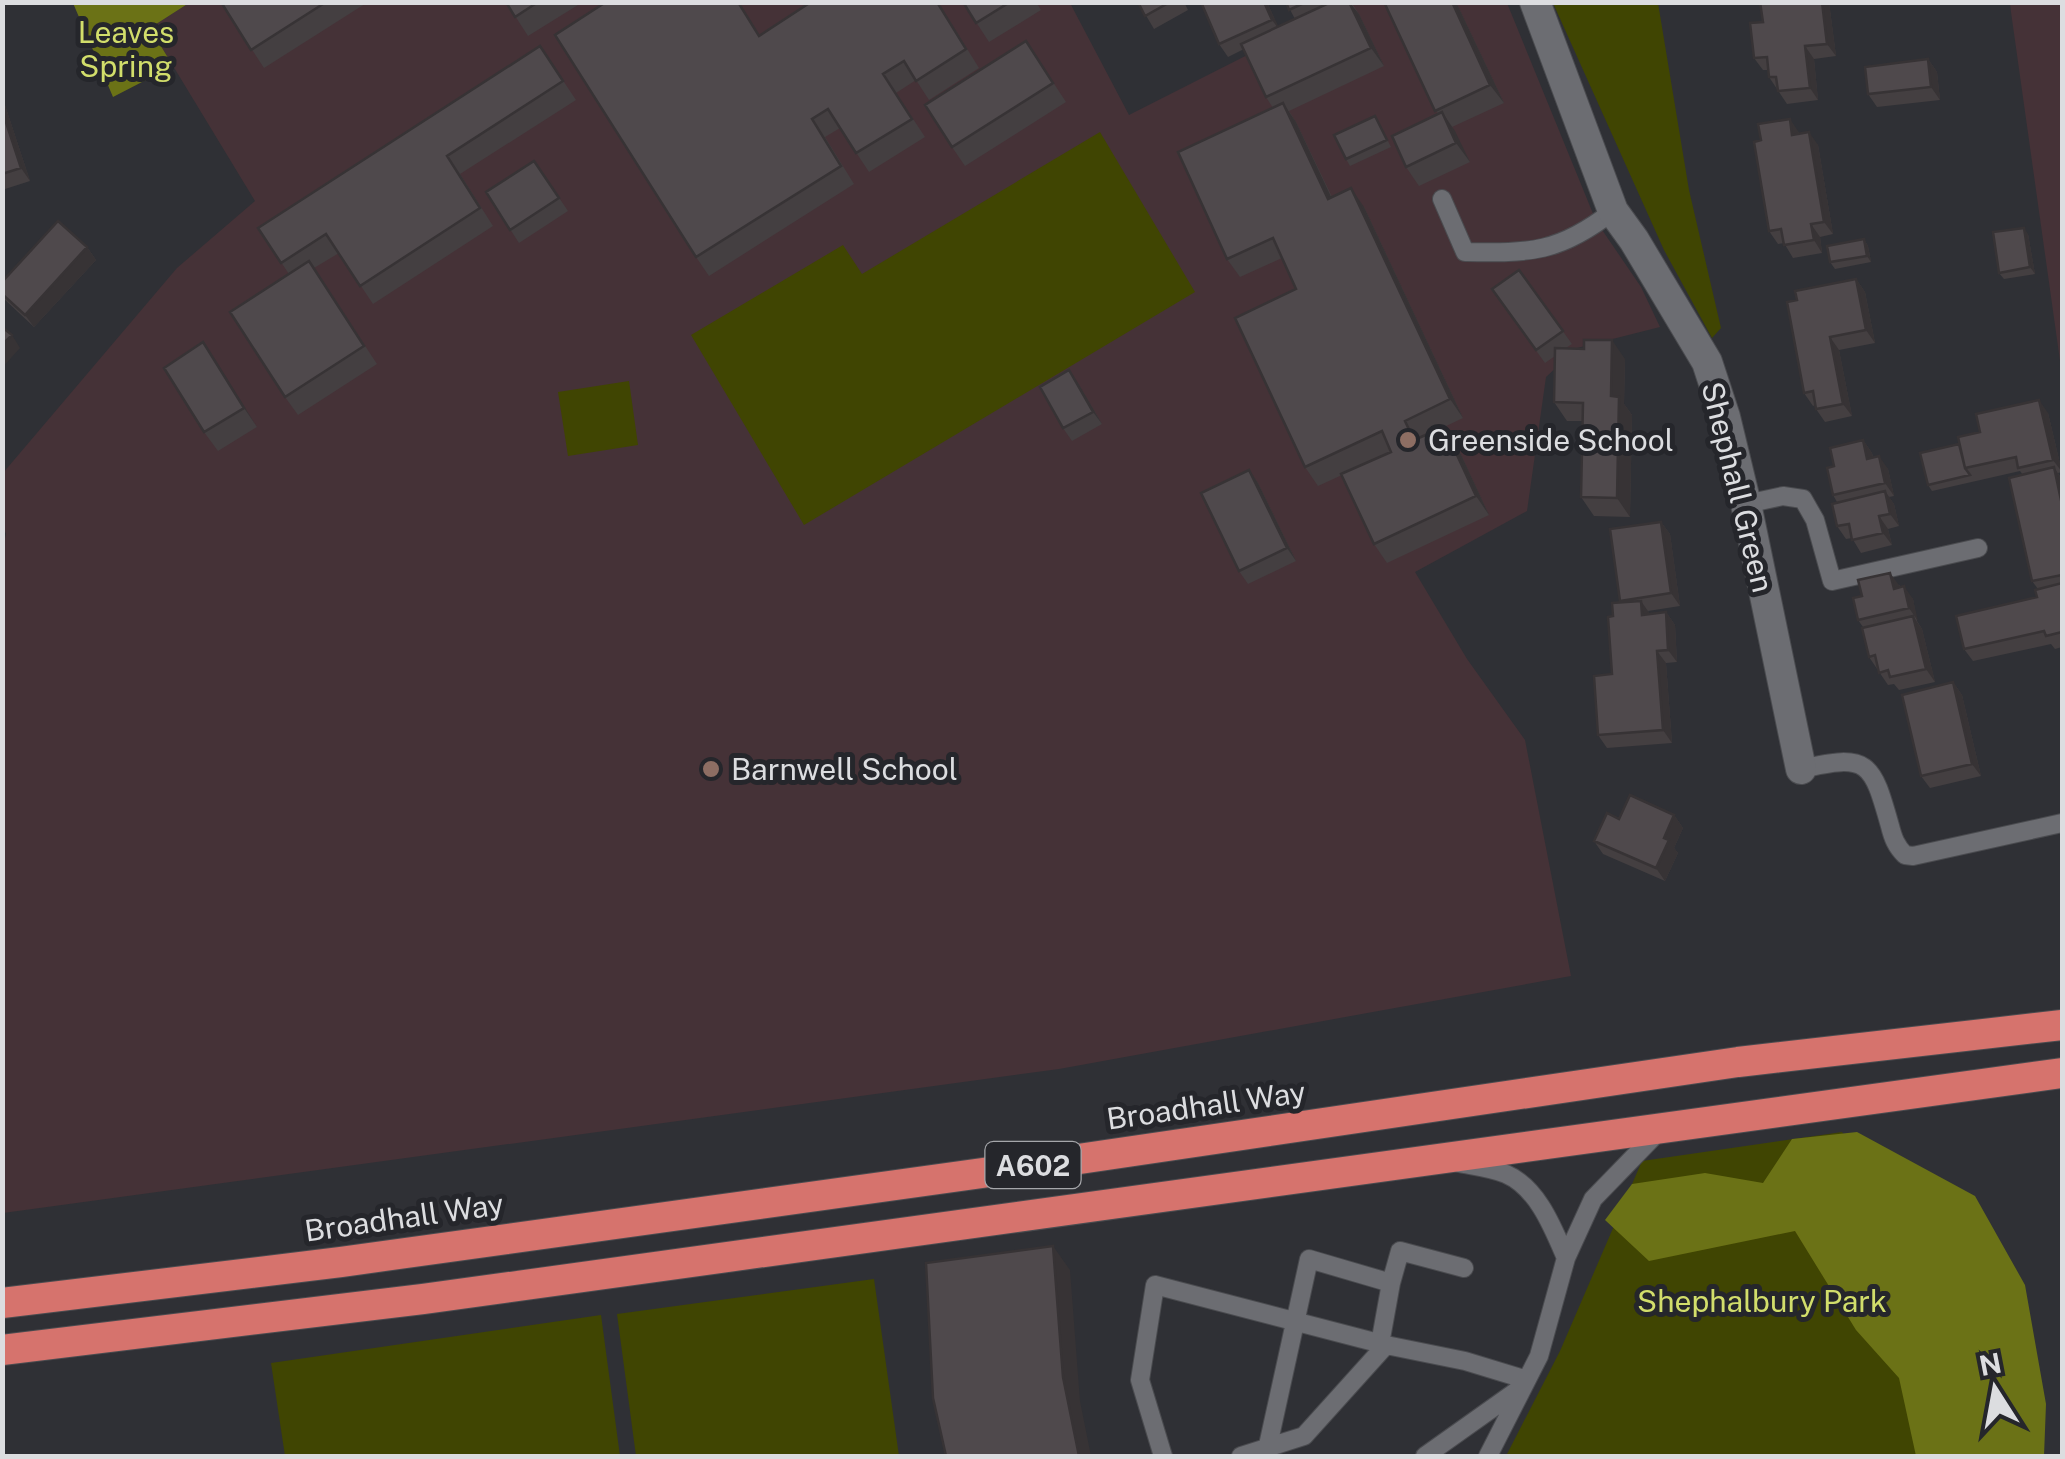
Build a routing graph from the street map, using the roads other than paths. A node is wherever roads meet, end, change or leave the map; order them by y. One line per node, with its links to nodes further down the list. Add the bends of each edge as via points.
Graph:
1 (1535, 2): 3 (street, Shephall Green)
2 (1442, 199): 3 (lane, via 1465,252 1523,253 1568,242)
3 (1613, 211): 4 (street, Shephall Green, via 1707,362)
4 (1746, 504): 5 (lane, via 1803,499 1832,581); 6 (street, Shephall Green)
5 (1978, 548)
6 (1800, 769): 7 (lane, via 1851,761 1871,772 1904,855)
7 (2062, 823)
8 (2062, 1026): 15 (highway, Broadhall Way / A602, via 1738,1062 341,1262)
9 (2062, 1074): 10 (highway, A602)
10 (1659, 1131): 11 (highway, A602); 12 (lane, via 1593,1200)
11 (1443, 1159): 12 (lane, via 1505,1173 1528,1188); 18 (highway, A602)
12 (1566, 1258): 19 (lane, via 1539,1356)
13 (1464, 1268): 14 (lane, via 1400,1251)
14 (1391, 1283): 16 (lane, via 1309,1259); 17 (lane)
15 (2, 1304)
16 (1295, 1320): 17 (lane); 20 (lane); 21 (lane, via 1155,1285 1140,1380)
17 (1383, 1344): 19 (lane, via 1465,1361); 20 (lane, via 1304,1436)
18 (2, 1350)
19 (1522, 1384): 23 (lane); 24 (lane)
20 (1267, 1450): 22 (lane)
21 (1163, 1456)
22 (1241, 1456)
23 (1425, 1456)
24 (1488, 1456)

